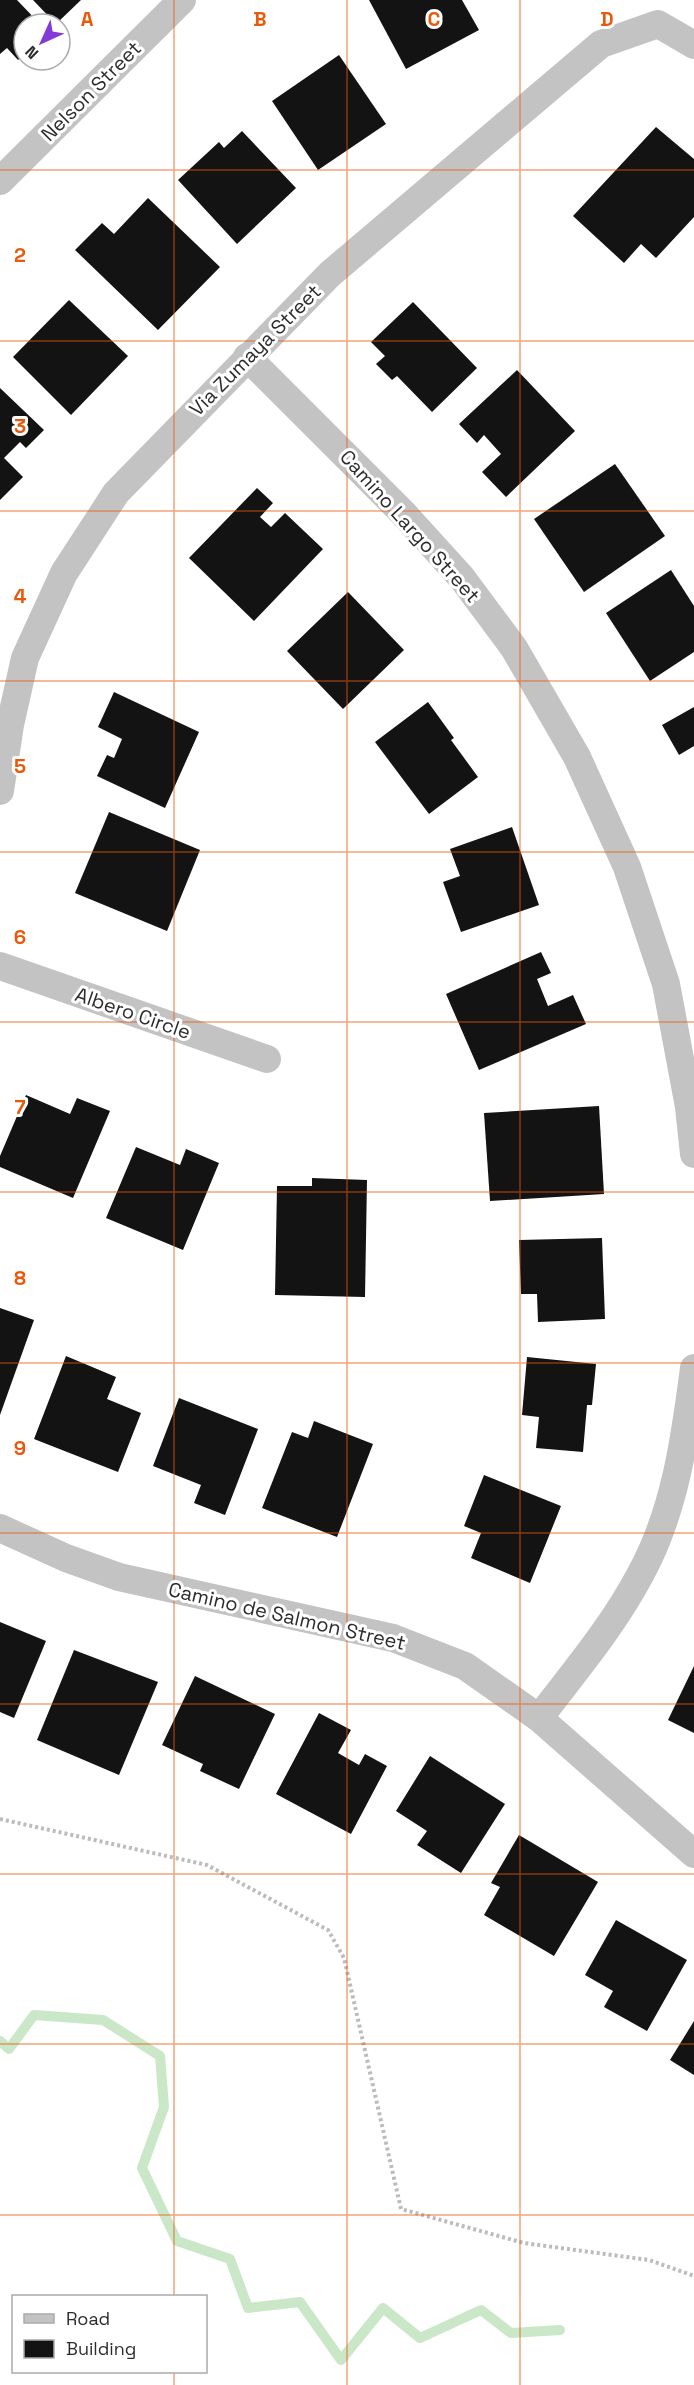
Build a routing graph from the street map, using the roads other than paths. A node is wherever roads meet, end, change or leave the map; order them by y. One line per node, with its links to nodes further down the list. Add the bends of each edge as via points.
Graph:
1 (182, 0): 3 (street, Nelson Street)
2 (694, 45): 4 (street, Via Zumaya Street, via 658,24 601,44 330,274)
3 (0, 181)
4 (247, 357): 5 (street, Via Zumaya Street, via 116,493 64,573 25,658); 8 (street, Camino Largo Street, via 404,514 462,578 514,648 577,757 627,867 666,984)
5 (0, 791)
6 (0, 966): 7 (street, Albero Circle)
7 (267, 1059)
8 (694, 1154)
9 (694, 1368): 11 (street, via 684,1447 660,1530 642,1573 616,1617)
10 (0, 1528): 11 (street, Camino de Salmon Street, via 119,1577 393,1638 465,1666)
11 (539, 1718): 12 (street, Camino de Salmon Street)
12 (694, 1854)

